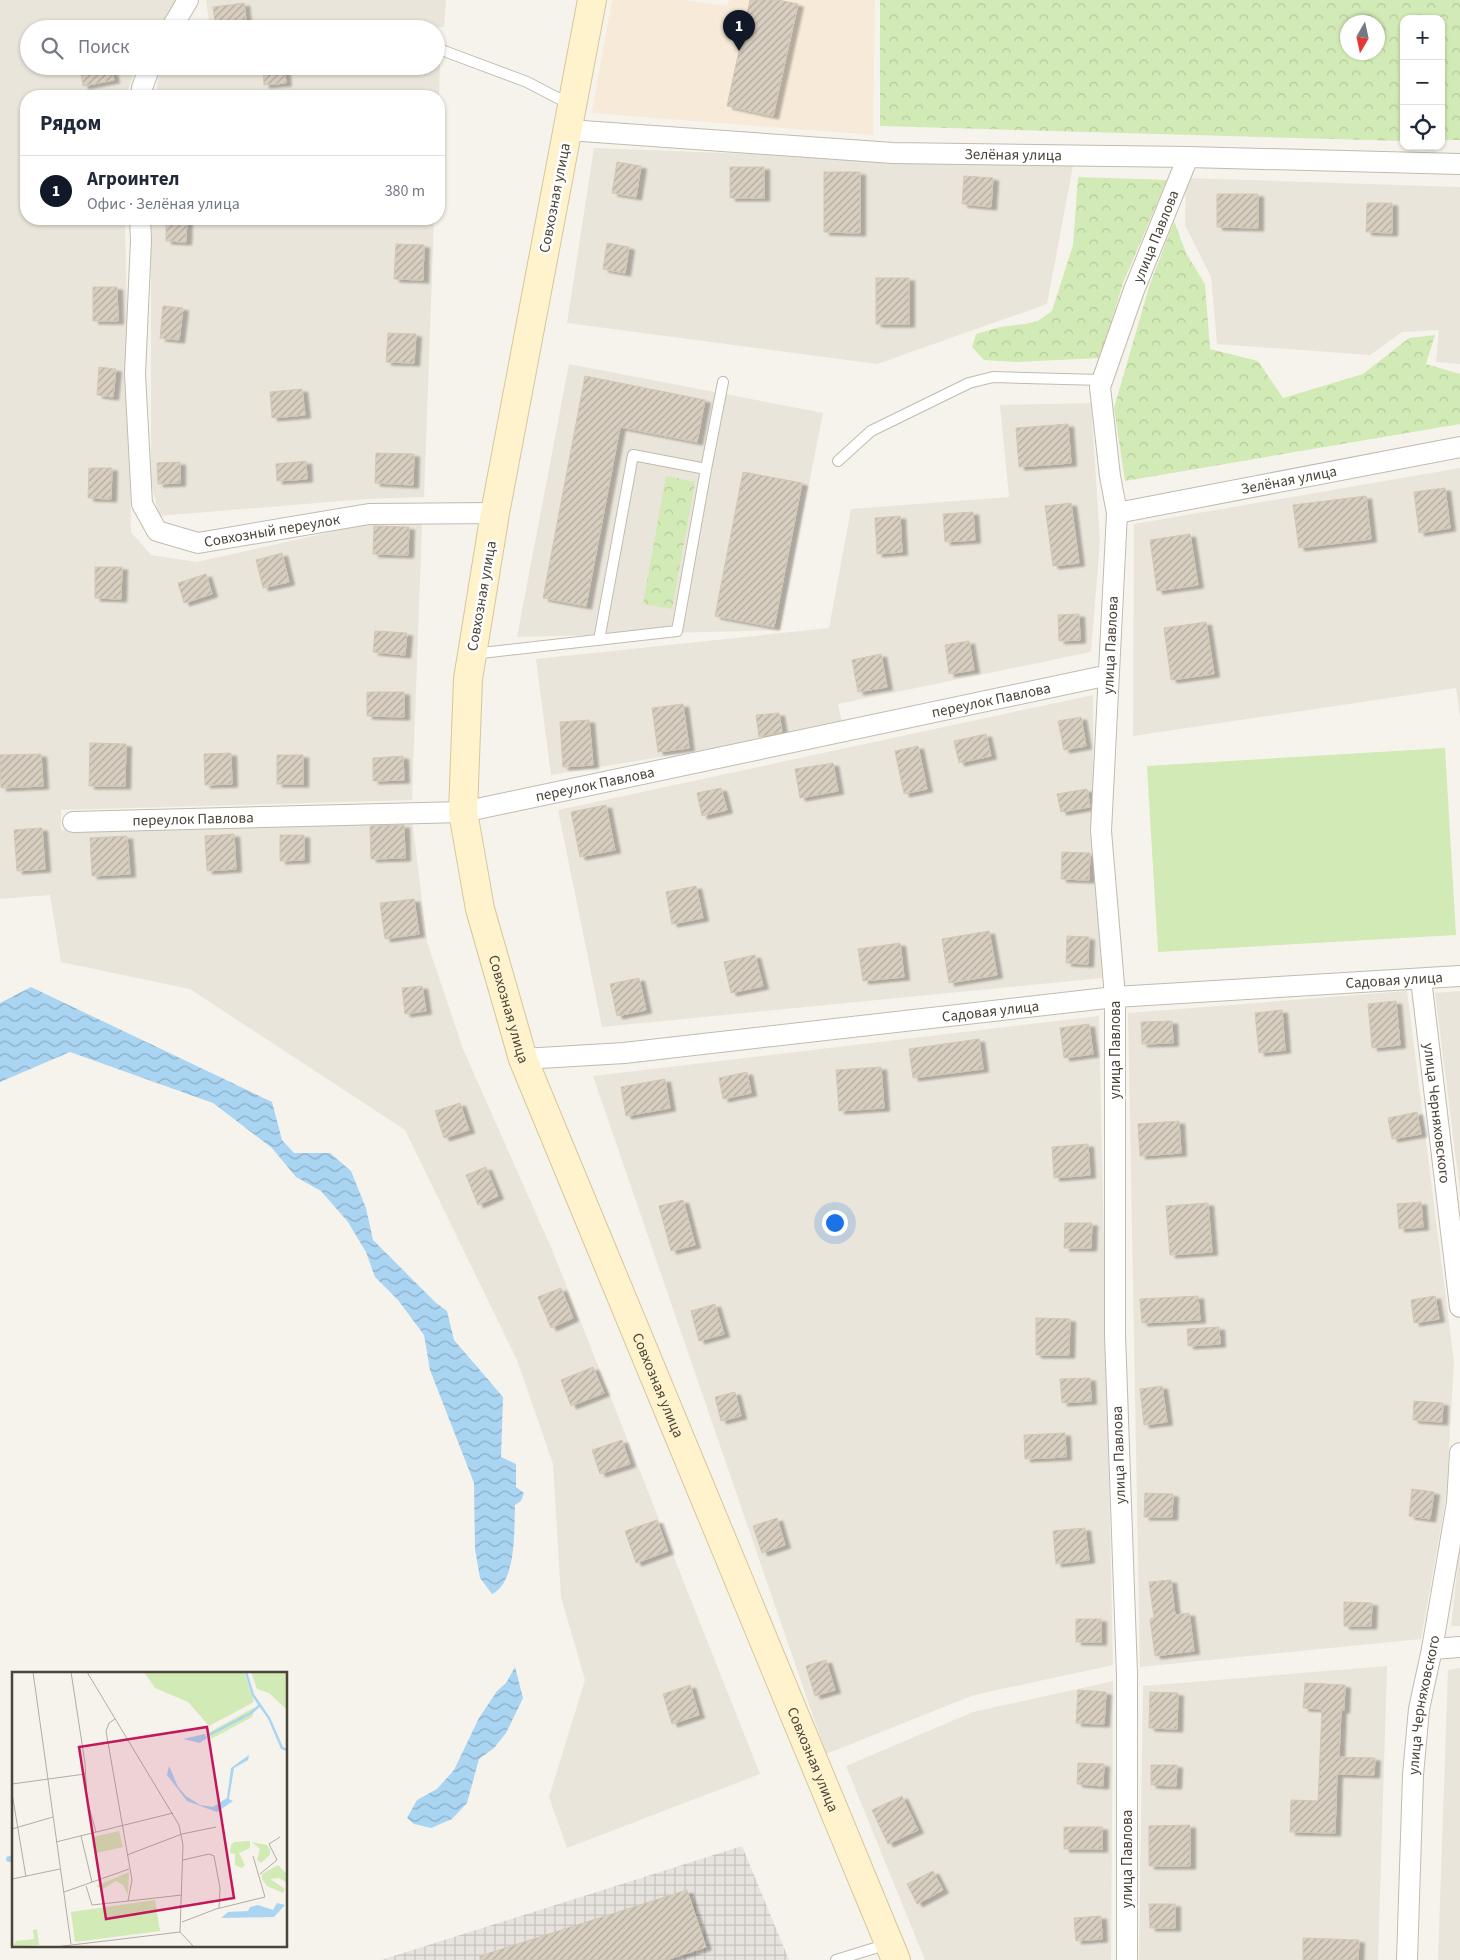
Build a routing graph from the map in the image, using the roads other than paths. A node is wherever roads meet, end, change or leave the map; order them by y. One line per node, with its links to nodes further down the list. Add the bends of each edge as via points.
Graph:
1 (188, 0): 3 (street)
2 (592, 0): 7 (street, Совхозная улица)
3 (176, 20)
4 (445, 51): 7 (lane, via 527,82)
5 (147, 75): 6 (street)
6 (142, 90)
7 (570, 118): 8 (street, Зелёная улица, via 893,153); 17 (street, Совхозная улица)
8 (1188, 157): 9 (street, Зелёная улица); 11 (street, улица Павлова, via 1134,290)
9 (1460, 164)
10 (140, 225): 17 (street, Совхозный переулок, via 135,374 142,504 157,531 198,544 369,514)
11 (1102, 380): 14 (lane, via 993,377 969,383 871,431); 16 (street, улица Павлова, via 1100,387 1110,476)
12 (723, 382): 15 (lane)
13 (1460, 447): 16 (street, Зелёная улица)
14 (838, 461)
15 (706, 469): 18 (lane, via 677,630); 18 (lane, via 633,455)
16 (1117, 513): 20 (street, улица Павлова)
17 (496, 514): 19 (street, Совхозная улица)
18 (599, 640): 19 (lane)
19 (472, 654): 21 (street, Совхозная улица, via 468,679)
20 (1109, 675): 21 (street, переулок Павлова); 25 (street, улица Павлова, via 1102,831)
21 (463, 812): 22 (street, переулок Павлова); 26 (street, Совхозная улица, via 480,909)
22 (73, 822)
23 (1460, 976): 24 (street, Садовая улица)
24 (1421, 979): 25 (street, Садовая улица); 27 (street, улица Черняховского)
25 (1115, 997): 26 (street, Садовая улица, via 624,1053); 33 (street, улица Павлова, via 1115,1335 1127,1674)
26 (523, 1059): 31 (street, Совхозная улица)
27 (1460, 1307)
28 (1460, 1452): 30 (street, улица Черняховского, via 1457,1503)
29 (1460, 1647): 30 (street)
30 (1432, 1649): 34 (street, улица Черняховского, via 1419,1709 1413,1774)
31 (893, 1952): 32 (lane)
32 (836, 1960)
33 (1127, 1960)
34 (1407, 1960)

